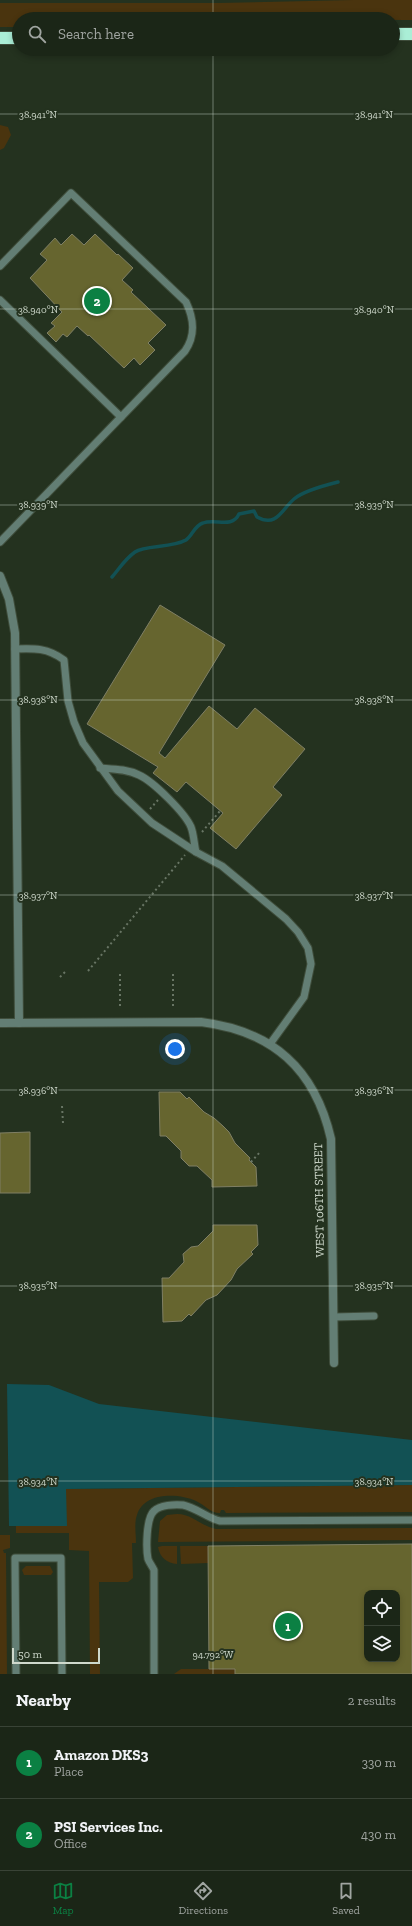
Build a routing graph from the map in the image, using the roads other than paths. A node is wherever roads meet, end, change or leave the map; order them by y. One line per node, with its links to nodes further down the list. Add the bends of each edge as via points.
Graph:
1 (400, 34): 2 (highway)
2 (412, 34)
3 (0, 266): 5 (lane, via 71,193 186,302 193,321 190,344)
4 (0, 300): 5 (lane)
5 (121, 417): 6 (lane)
6 (0, 542)
7 (0, 576): 8 (street, via 13,616)
8 (15, 648): 9 (lane, via 38,648 54,652 64,660 68,701 74,722 83,743); 12 (street)
9 (100, 768): 10 (lane, via 118,791 152,823); 10 (lane, via 121,770 140,776 163,794 184,813 191,828)
10 (196, 852): 13 (lane, via 222,866 286,919 308,948 311,964 304,996)
11 (0, 1023): 12 (street, WEST 106TH STREET)
12 (19, 1023): 13 (street, WEST 106TH STREET, via 201,1022 241,1029)
13 (270, 1044): 15 (street, WEST 106TH STREET, via 307,1080 326,1117 332,1163)
14 (374, 1316): 15 (lane)
15 (334, 1317): 16 (street, WEST 106TH STREET)
16 (334, 1363)
17 (412, 1520): 20 (lane, via 220,1521 184,1505 163,1507 154,1511 147,1527 148,1558 154,1570)
18 (16, 1674): 19 (lane, via 15,1558 61,1558)
19 (62, 1674)
20 (154, 1674)

